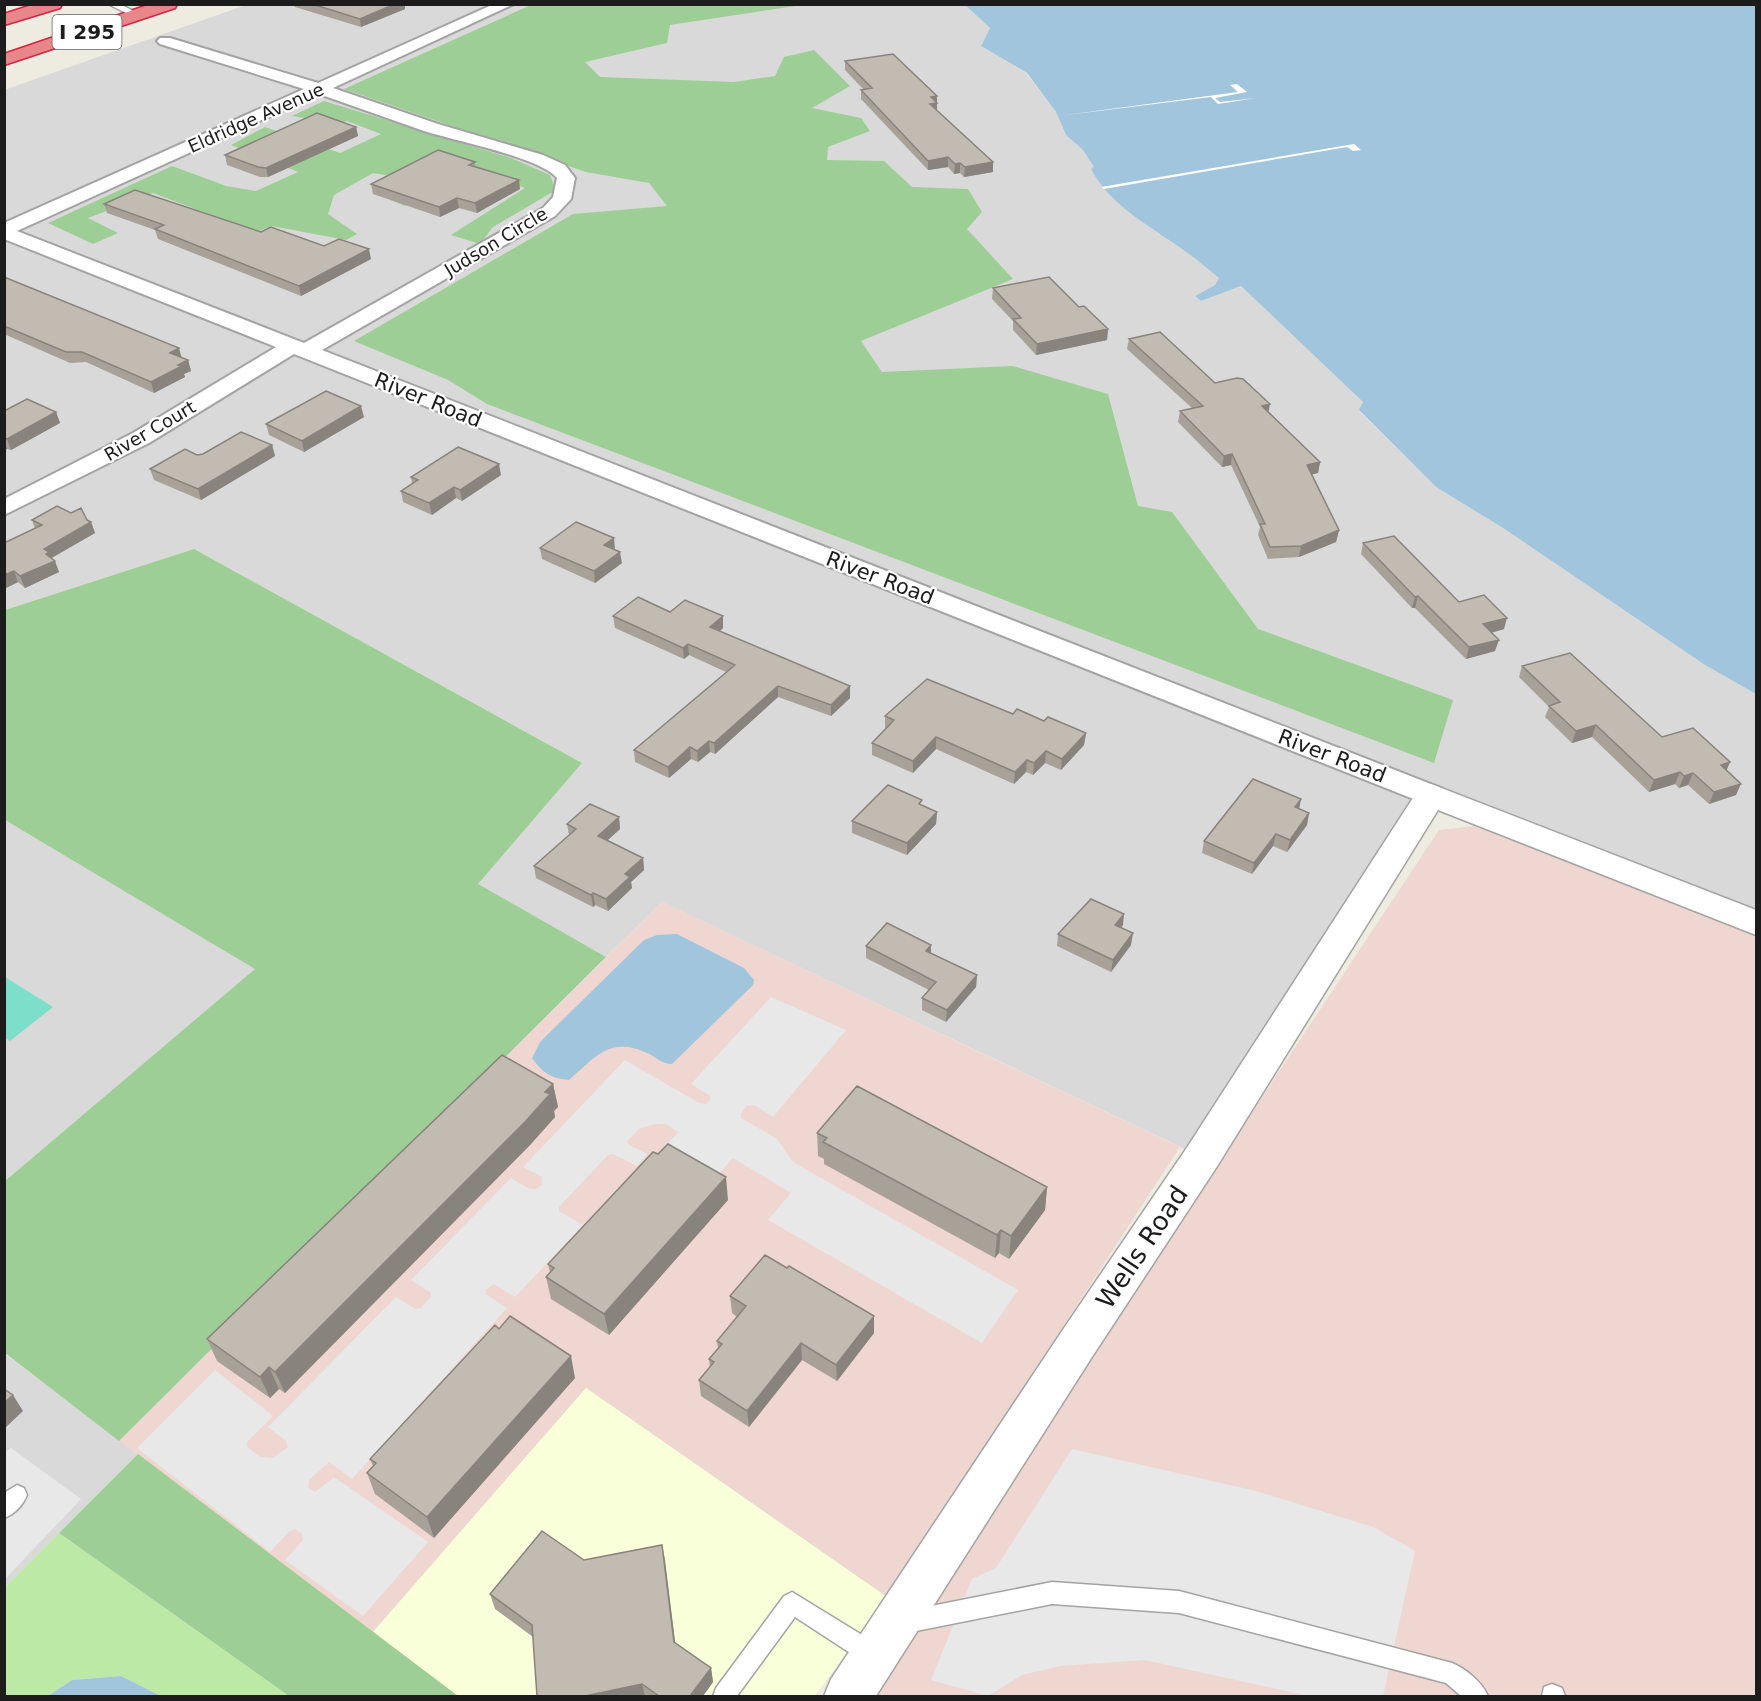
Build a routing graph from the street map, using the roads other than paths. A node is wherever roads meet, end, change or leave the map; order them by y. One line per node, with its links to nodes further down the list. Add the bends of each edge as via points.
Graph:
1 (54, 4): 6 (highway, I 295)
2 (112, 4): 5 (lane)
3 (169, 4): 5 (highway, I 295)
4 (507, 4): 9 (street, Eldridge Avenue)
5 (137, 15): 8 (highway, I 295)
6 (4, 20)
7 (165, 41): 9 (street)
8 (4, 60)
9 (321, 89): 10 (street, Eldridge Avenue); 11 (street, Judson Circle, via 537,159 559,169 566,178 566,187 562,199 549,212)
10 (4, 231): 11 (street, River Road)
11 (298, 349): 12 (street, River Court, via 141,438); 13 (street, River Road)
12 (4, 508)
13 (1431, 795): 14 (street, River Road); 15 (street, Wells Road, via 1202,1157)
14 (1756, 923)
15 (885, 1640): 16 (lane, via 792,1603); 17 (street, Wells Road); 18 (lane, via 1052,1593 1179,1602 1452,1674)
16 (724, 1696)
17 (848, 1696)
18 (1477, 1696)

